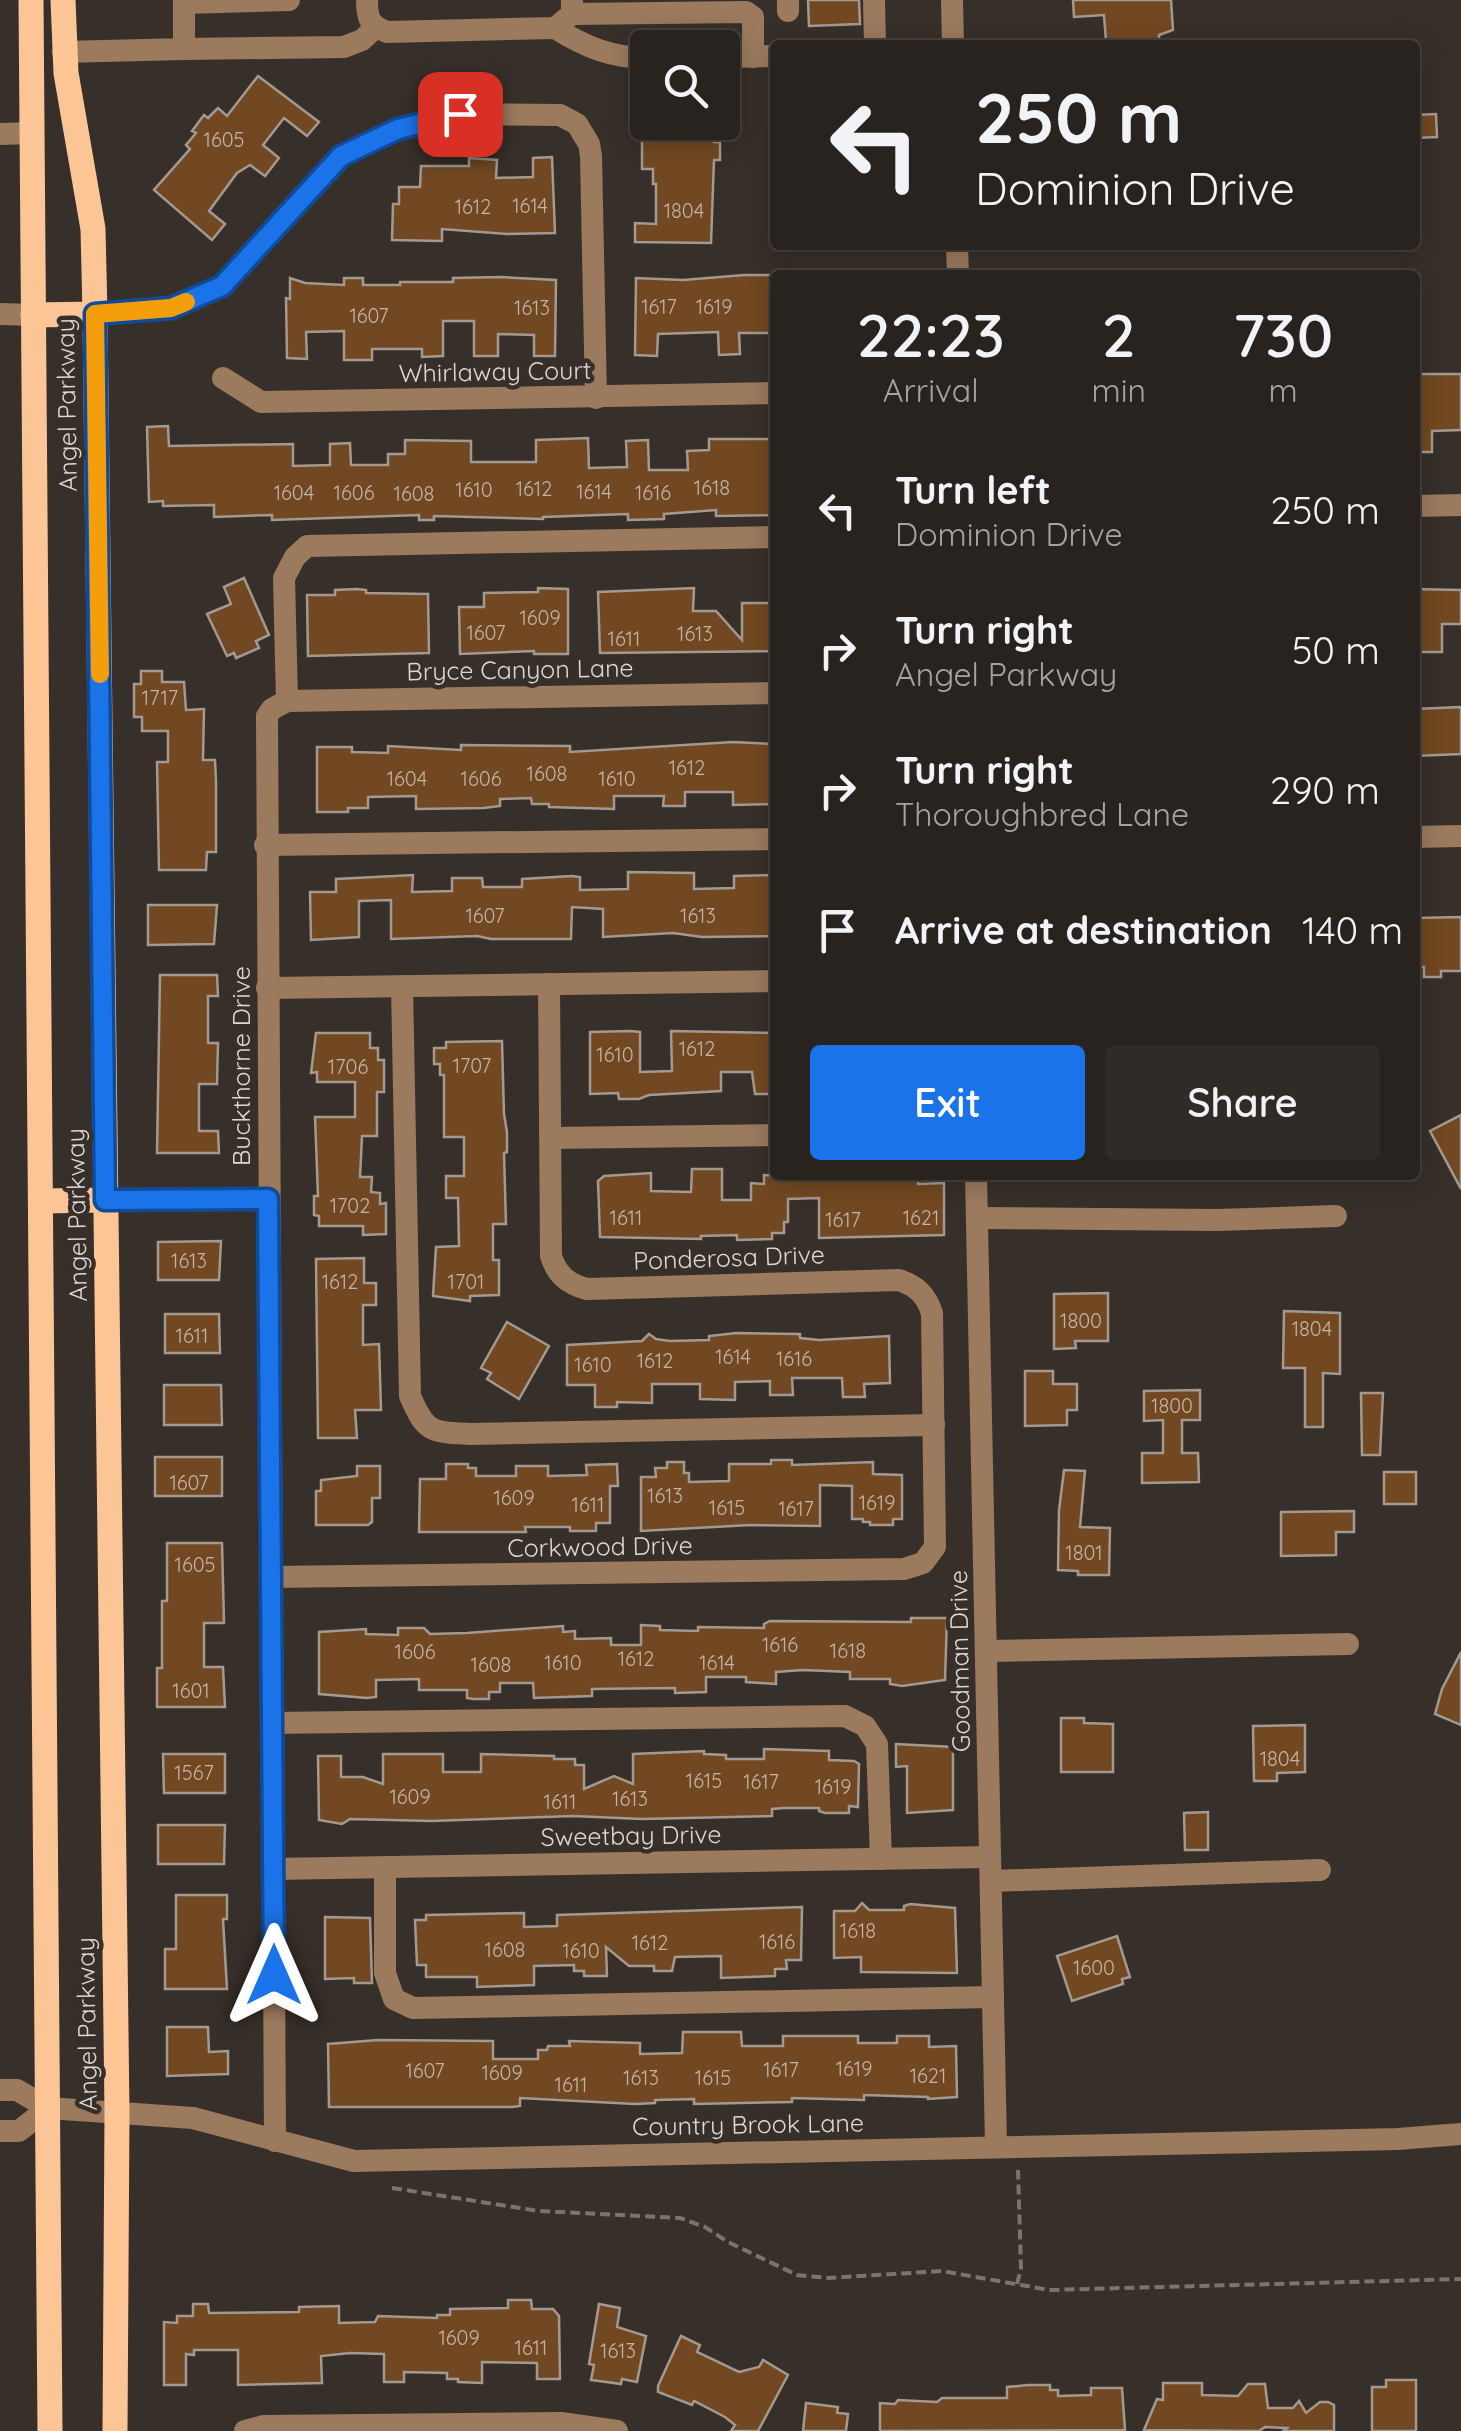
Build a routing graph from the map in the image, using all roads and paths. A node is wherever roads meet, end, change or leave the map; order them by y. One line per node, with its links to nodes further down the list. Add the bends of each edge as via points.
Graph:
1 (31, 0): 17 (main road, Angel Parkway)
2 (63, 0): 13 (main road, Angel Parkway)
3 (289, 0): 7 (street)
4 (367, 0): 9 (street)
5 (874, 0): 10 (street)
6 (952, 0): 11 (street)
7 (184, 1): 12 (street)
8 (566, 14): 9 (street); 14 (street, via 746,12); 15 (street, via 586,48)
9 (376, 28): 12 (street, via 344,48)
10 (875, 40)
11 (953, 40)
12 (184, 50): 13 (street)
13 (63, 52): 19 (main road, Angel Parkway, via 93,229)
14 (764, 57)
15 (630, 58)
16 (0, 134): 17 (street)
17 (31, 134): 20 (main road, Angel Parkway)
18 (0, 314): 20 (street)
19 (95, 314): 20 (main road); 23 (street, via 171,308 222,286 341,156 398,129 460,114 560,115 578,124 592,156); 42 (main road, Angel Parkway)
20 (33, 316): 41 (main road, Angel Parkway)
21 (222, 378): 23 (street, Whirlaway Court, via 261,402)
22 (770, 393): 23 (street, Whirlaway Court)
23 (596, 398)
24 (1461, 505): 25 (street)
25 (1420, 506)
26 (770, 537): 28 (street, Buckthorne Drive, via 307,546 284,578)
27 (770, 692): 28 (street, Bryce Canyon Lane)
28 (279, 707): 32 (street, Buckthorne Drive, via 264,725)
29 (1461, 836): 30 (street)
30 (1420, 837)
31 (770, 839): 32 (street)
32 (265, 845): 36 (street, Buckthorne Drive)
33 (770, 981): 34 (street)
34 (549, 984): 35 (street); 38 (street, Ponderosa Drive)
35 (402, 986): 36 (street); 45 (street, via 410,1396 421,1421 435,1432 470,1434)
36 (266, 988): 40 (street, Buckthorne Drive)
37 (770, 1135): 38 (street)
38 (550, 1138): 45 (street, Ponderosa Drive, via 552,1256 564,1278 587,1289 911,1284 932,1313)
39 (976, 1180): 44 (street, Goodman Drive)
40 (268, 1199): 42 (street); 47 (street, Buckthorne Drive)
41 (42, 1200): 42 (main road); 59 (main road, Angel Parkway)
42 (105, 1200): 60 (main road, Angel Parkway)
43 (1336, 1216): 44 (street)
44 (977, 1218): 49 (street, Goodman Drive)
45 (934, 1425): 46 (street, Ponderosa Drive, via 936,1537)
46 (928, 1558): 47 (street, Corkwood Drive, via 904,1570)
47 (270, 1577): 50 (street, Buckthorne Drive)
48 (1348, 1644): 49 (street)
49 (986, 1651): 51 (street, Goodman Drive)
50 (272, 1723): 52 (street, via 846,1716 865,1726 877,1744); 54 (street, Buckthorne Drive)
51 (990, 1857): 52 (street, Sweetbay Drive); 56 (street, Goodman Drive)
52 (881, 1859): 53 (street, Sweetbay Drive)
53 (385, 1867): 54 (street, Sweetbay Drive); 57 (street, via 385,1973 394,1999 413,2008)
54 (273, 1869): 63 (street, Buckthorne Drive)
55 (1320, 1870): 56 (street)
56 (990, 1881): 57 (street, Goodman Drive)
57 (993, 1997): 64 (street, Goodman Drive)
58 (0, 2090): 59 (street, Country Brook Lane, via 17,2090)
59 (48, 2108): 60 (street, Country Brook Lane); 61 (street, via 19,2131); 70 (main road, Angel Parkway)
60 (117, 2114): 63 (street, Country Brook Lane, via 192,2118); 71 (main road, Angel Parkway)
61 (0, 2131)
62 (1459, 2133): 64 (street, Country Brook Lane)
63 (275, 2141): 64 (street, Country Brook Lane, via 354,2161)
64 (996, 2145)
65 (1017, 2164): 68 (path)
66 (392, 2188): 68 (path, via 539,2211 680,2218 797,2275 942,2271)
67 (1461, 2279): 68 (path, via 1048,2290)
68 (1016, 2284)
69 (561, 2427): 72 (street); 73 (street)
70 (50, 2431)
71 (115, 2431)
72 (246, 2431)
73 (618, 2431)

